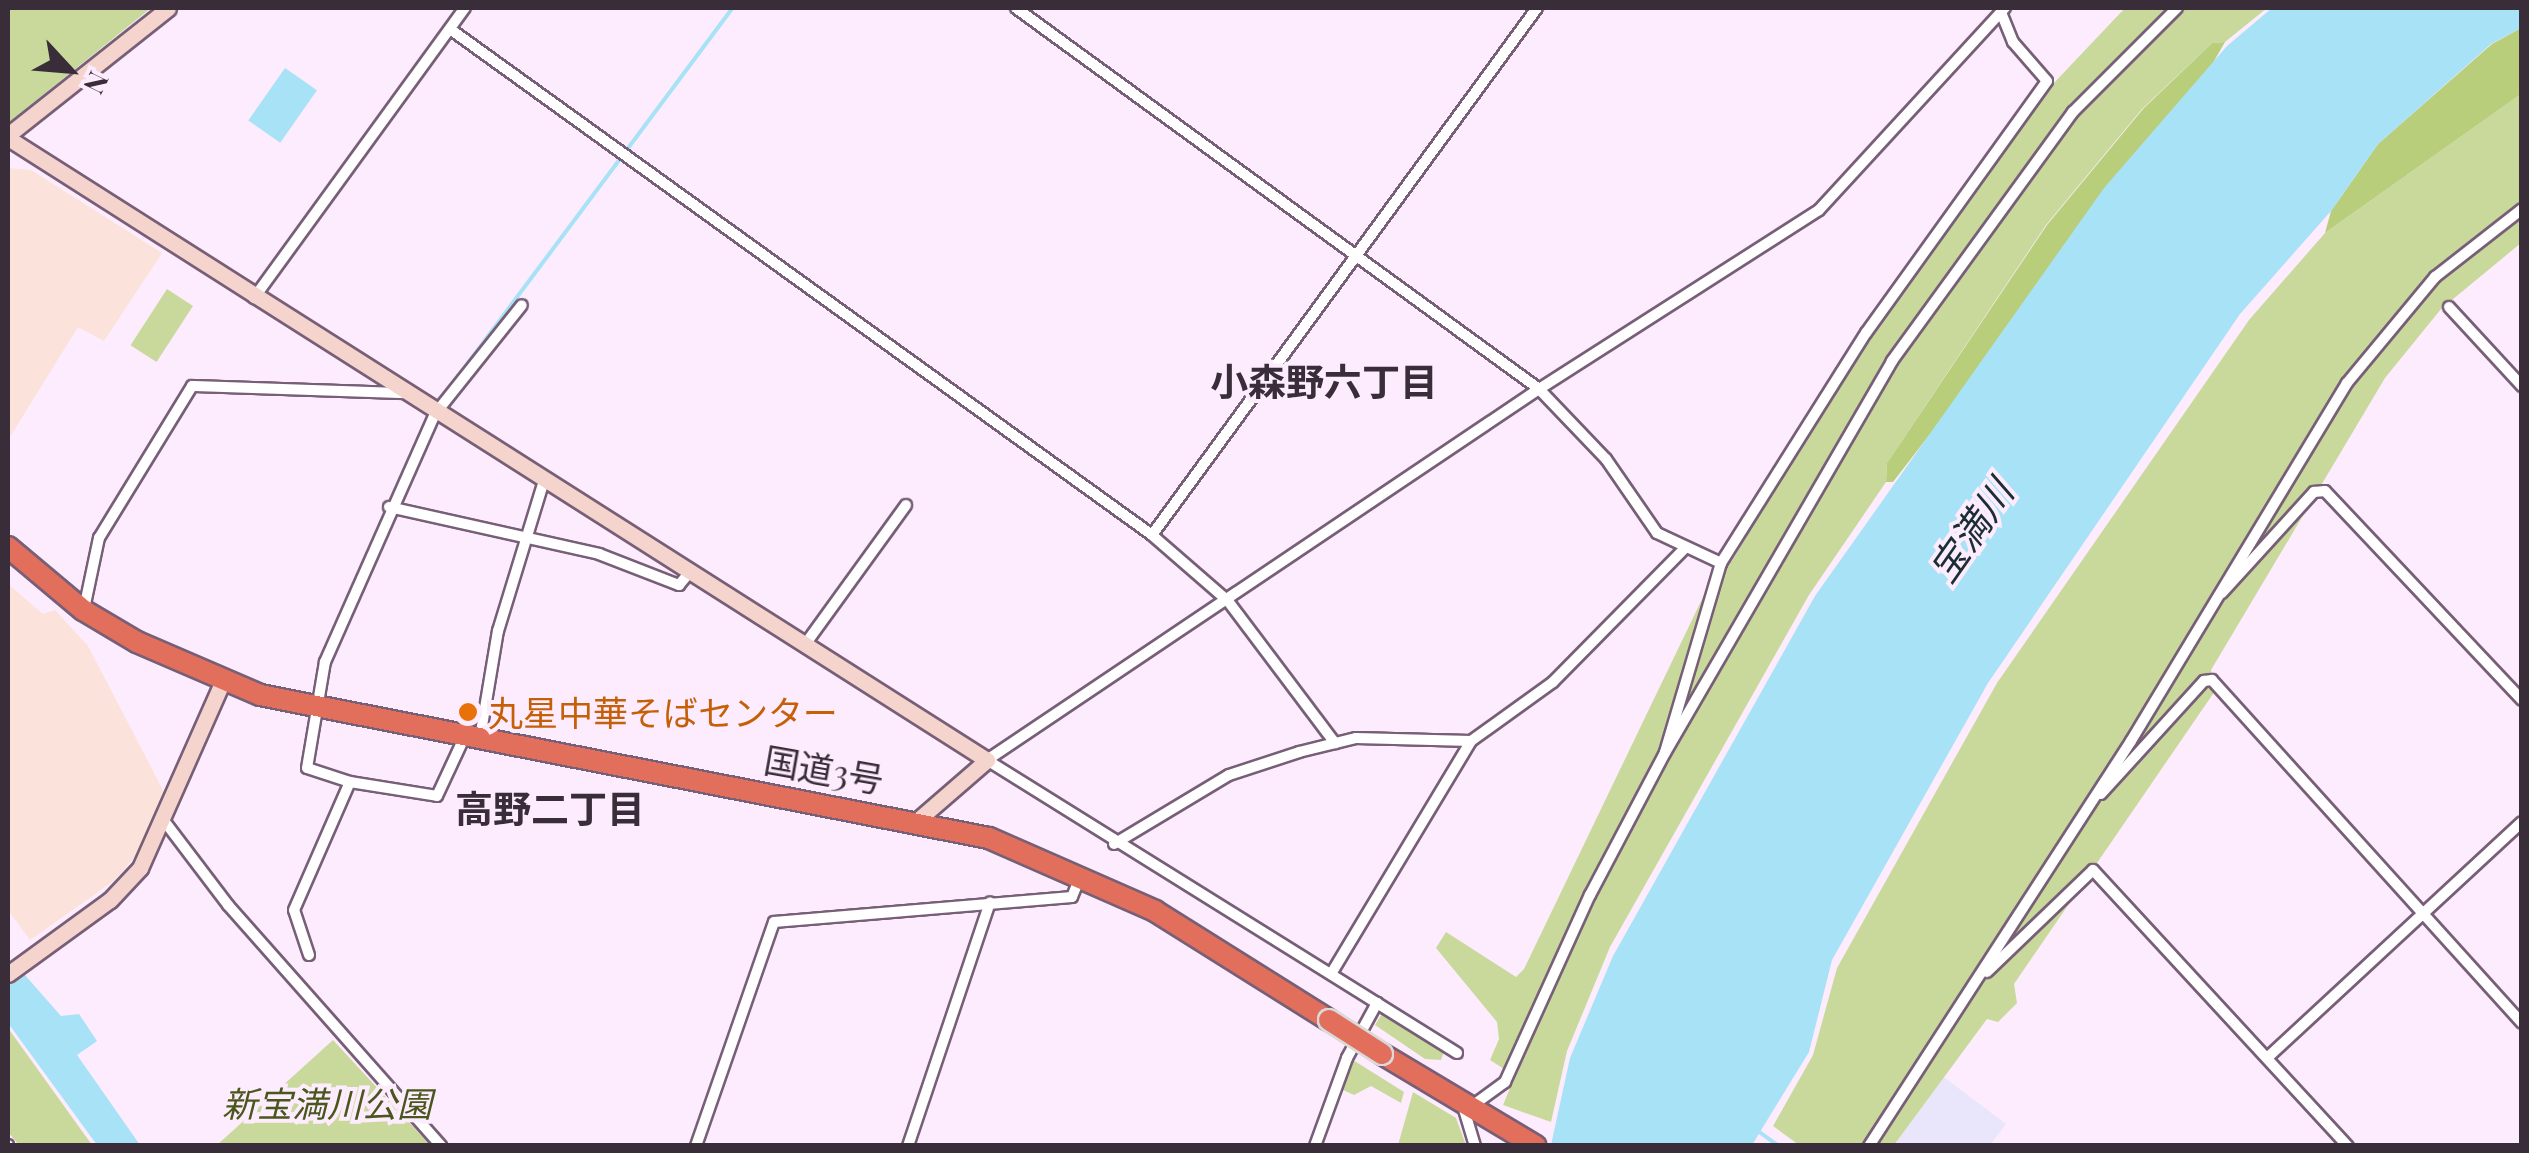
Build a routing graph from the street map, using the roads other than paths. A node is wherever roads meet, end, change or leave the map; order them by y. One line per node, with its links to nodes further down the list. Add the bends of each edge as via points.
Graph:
1 (168, 8): 8 (street)
2 (465, 8): 7 (street)
3 (1016, 8): 10 (street)
4 (1536, 8): 10 (street)
5 (2177, 8): 37 (street, via 2074,112 1951,273 1816,485)
6 (2003, 10): 15 (street, via 1819,210); 25 (street, via 2013,42 2047,81 1866,333)
7 (450, 28): 11 (street); 21 (street)
8 (8, 136): 11 (street)
9 (2522, 209): 28 (street, via 2445,268 2375,347 2318,426)
10 (1355, 253): 15 (street); 21 (street)
11 (254, 298): 16 (street)
12 (522, 305): 17 (street)
13 (2449, 308): 14 (street)
14 (2522, 386)
15 (1539, 389): 24 (street, via 1606,459 1658,533); 27 (street)
16 (402, 393): 17 (street); 29 (street, via 192,386 98,538)
17 (435, 414): 18 (street); 20 (street)
18 (544, 481): 22 (street); 26 (street)
19 (906, 505): 30 (street)
20 (389, 507): 22 (street); 33 (street, via 324,662)
21 (1152, 535): 27 (street)
22 (526, 536): 26 (street, via 679,585); 34 (street)
23 (8, 546): 29 (highway, 国道3号)
24 (1684, 549): 25 (street); 35 (street, via 1553,682)
25 (1721, 563): 37 (street)
26 (689, 573): 30 (street)
27 (1228, 601): 36 (street); 38 (street)
28 (2208, 608): 32 (street, via 2314,492 2326,491); 40 (street)
29 (84, 610): 31 (highway, 国道3号)
30 (804, 646): 38 (street)
31 (222, 683): 33 (highway, 国道3号); 42 (street)
32 (2522, 700)
33 (317, 708): 34 (highway, 国道3号); 39 (street, via 307,768)
34 (473, 737): 39 (street, via 438,796); 41 (highway, 国道3号)
35 (1471, 741): 36 (street); 50 (street)
36 (1335, 743): 44 (street, via 1229,774)
37 (1664, 753): 56 (street, via 1505,1082)
38 (987, 760): 41 (street); 44 (street)
39 (350, 782): 48 (street, via 294,910)
40 (2092, 802): 47 (street, via 2212,680); 51 (street)
41 (919, 819): 45 (highway, 国道3号)
42 (166, 822): 49 (street, via 124,888); 57 (street, via 228,905)
43 (2522, 822): 47 (street)
44 (1114, 844): 50 (street)
45 (1081, 874): 46 (street, via 1072,897); 56 (highway, 国道3号, bridge, via 1155,911)
46 (990, 902): 58 (street, via 774,922); 59 (street)
47 (2423, 913): 53 (street); 55 (street)
48 (309, 955)
49 (8, 974)
50 (1331, 974): 52 (street)
51 (1982, 975): 55 (street, via 2093,870); 63 (street)
52 (1377, 1003): 54 (street); 60 (street, via 1347,1058)
53 (2522, 1024)
54 (1457, 1054)
55 (2268, 1058): 64 (street)
56 (1467, 1103): 61 (street); 62 (highway, 国道3号)
57 (440, 1146)
58 (696, 1146)
59 (908, 1146)
60 (1315, 1146)
61 (1475, 1146)
62 (1536, 1146)
63 (1869, 1146)
64 (2348, 1146)

